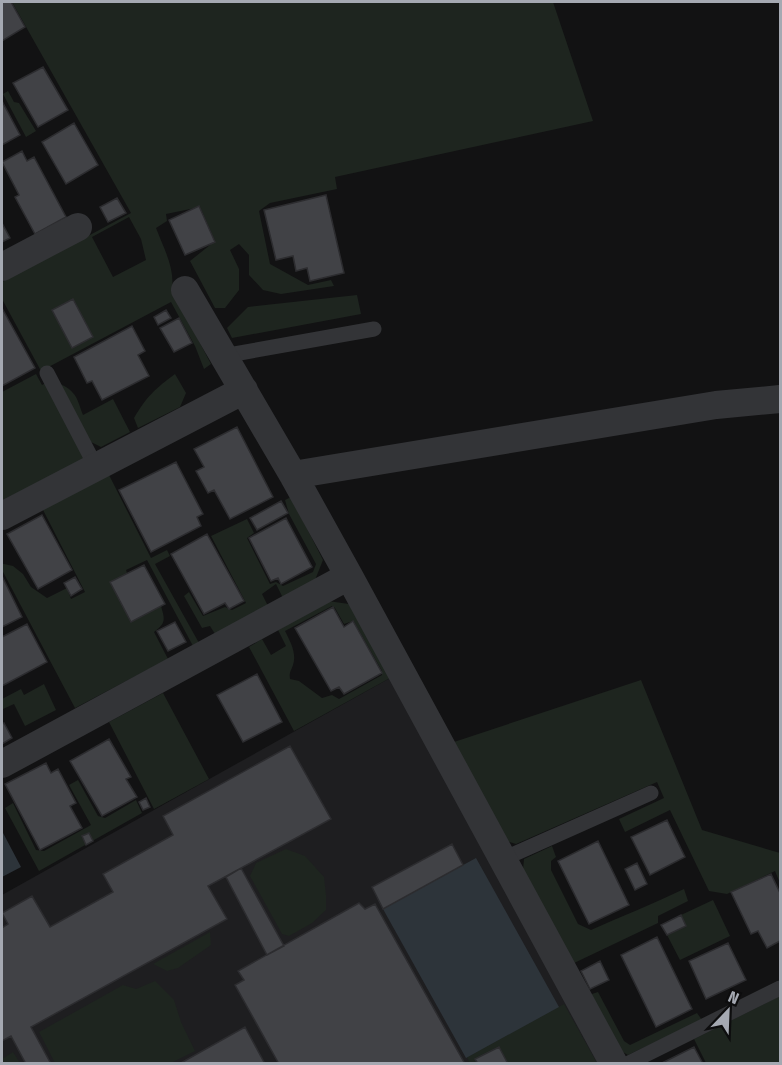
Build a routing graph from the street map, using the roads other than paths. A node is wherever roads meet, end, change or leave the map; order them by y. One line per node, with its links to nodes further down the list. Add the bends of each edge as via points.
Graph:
1 (78, 227): 2 (street)
2 (2, 267)
3 (185, 290): 5 (street)
4 (374, 329): 5 (lane)
5 (223, 356): 7 (street)
6 (47, 374): 9 (lane)
7 (244, 390): 9 (street); 10 (street)
8 (780, 399): 10 (street, via 716,405)
9 (96, 467): 11 (street)
10 (293, 475): 12 (street)
11 (2, 516)
12 (349, 576): 13 (street); 15 (street)
13 (2, 764)
14 (651, 794): 15 (lane)
15 (503, 859): 17 (street)
16 (780, 988): 18 (lane)
17 (614, 1064)
18 (627, 1064)

